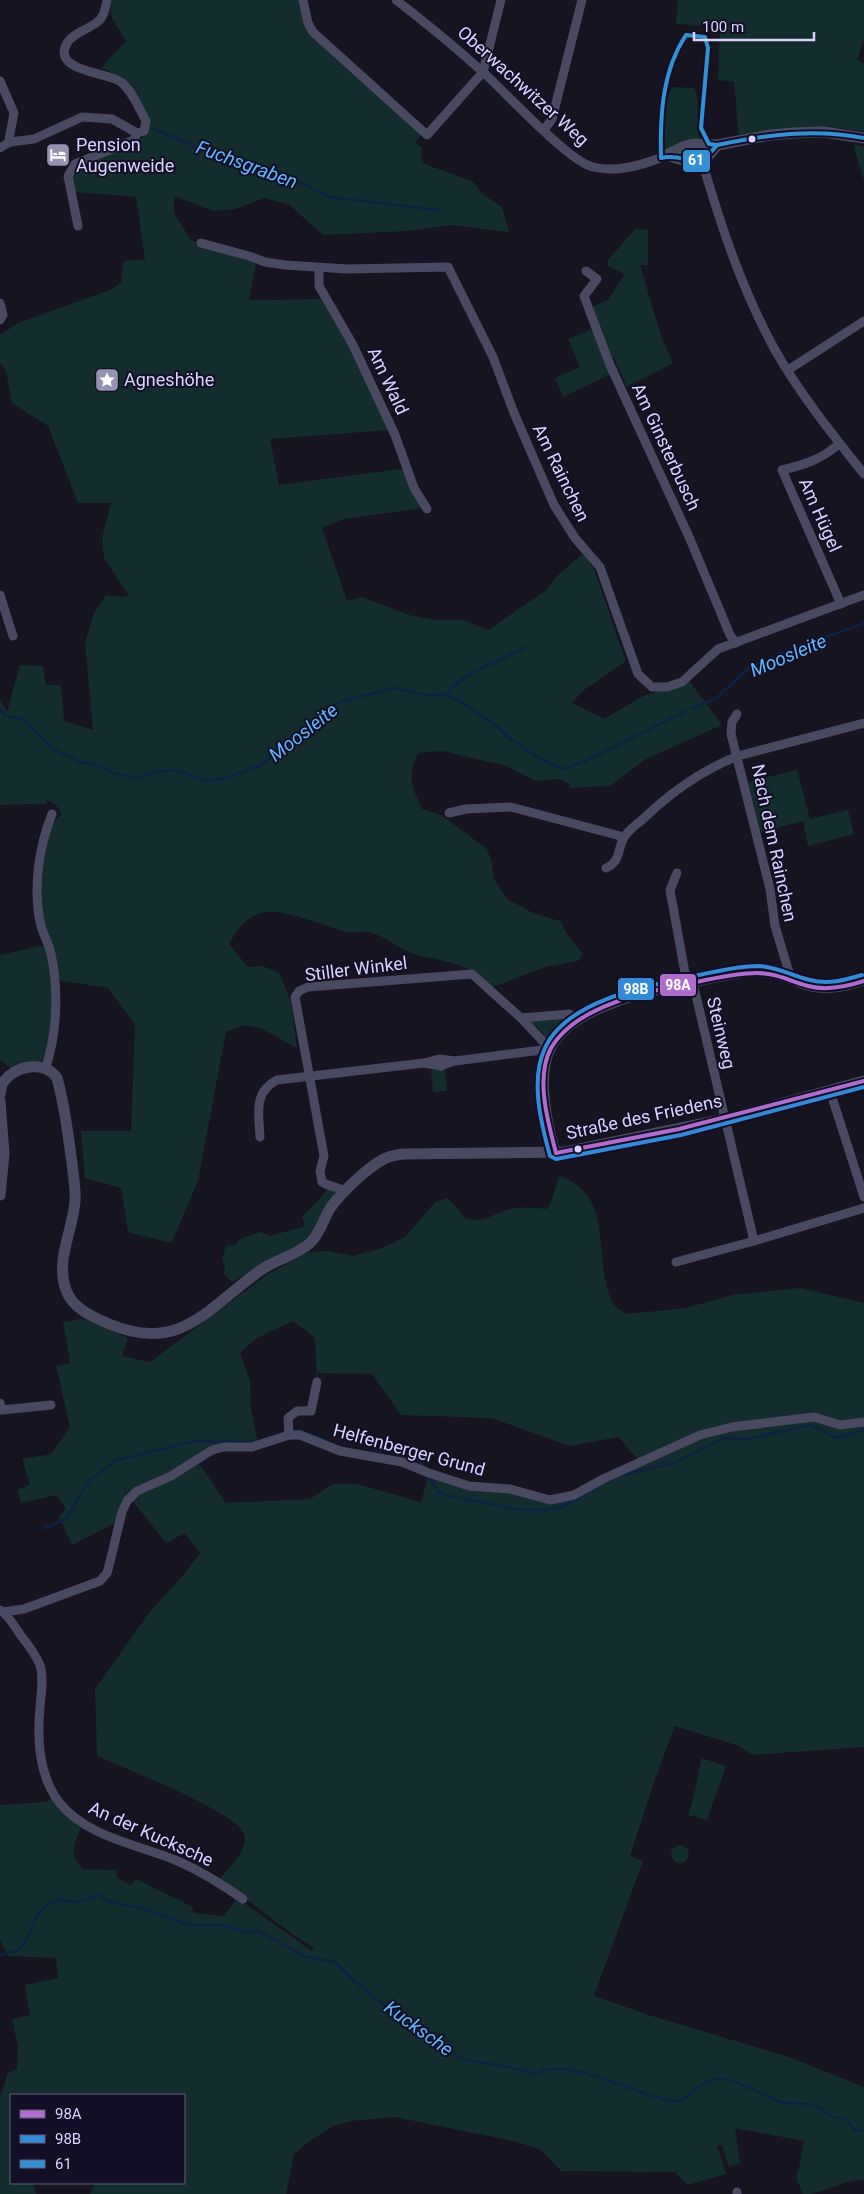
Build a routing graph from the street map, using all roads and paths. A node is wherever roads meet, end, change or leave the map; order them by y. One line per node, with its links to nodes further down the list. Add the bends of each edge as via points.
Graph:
1 (107, 0): 9 (street, via 102,16 93,26 67,42 66,57 79,69 105,74 123,84 146,121 144,131)
2 (303, 0): 6 (street, via 313,32 427,135)
3 (396, 0): 6 (street, Oberwachwitzer Weg)
4 (500, 0): 6 (street)
5 (582, 0): 8 (street, via 552,119)
6 (483, 72): 8 (street, Oberwachwitzer Weg)
7 (0, 80): 11 (street, via 14,113)
8 (544, 130): 14 (street, Oberwachwitzer Weg, via 570,154 591,167 626,168)
9 (137, 133): 11 (street, via 112,119 82,117 34,139); 16 (street, via 134,140 75,164 70,171 68,180)
10 (864, 138): 12 (street, Oberwachwitzer Weg, via 823,132 793,133)
11 (10, 142): 13 (street)
12 (717, 146): 14 (street, Oberwachwitzer Weg, via 693,144); 15 (street)
13 (0, 148)
14 (666, 155): 15 (street, via 690,162)
15 (702, 161): 23 (street, via 732,257 766,332)
16 (78, 226)
17 (201, 243): 18 (street, via 265,262)
18 (319, 268): 26 (street, Am Wald, via 319,286 357,353 395,435 414,488); 31 (street, Am Rainchen, via 385,270 448,267 493,357 554,505 600,568 638,674 652,687 682,682 712,654)
19 (586, 271): 31 (street, Am Ginsterbusch, via 597,279 584,296 601,343 730,636)
20 (0, 303): 21 (street, via 3,315)
21 (0, 320)
22 (864, 321): 23 (street)
23 (788, 370): 24 (street)
24 (839, 444): 25 (street); 29 (street, Am Hügel, via 827,455 808,464 782,470)
25 (864, 474)
26 (427, 509)
27 (0, 595): 30 (street)
28 (864, 595): 29 (street)
29 (841, 604): 31 (street)
30 (13, 636)
31 (736, 642)
32 (737, 714): 34 (street, Nach dem Rainchen, via 730,728)
33 (864, 723): 34 (street)
34 (738, 756): 37 (street, via 690,781 659,804); 40 (street, Nach dem Rainchen, via 770,889 775,926)
35 (449, 813): 37 (street, via 511,807)
36 (52, 814): 46 (street, via 44,833 37,891 40,925 51,953 54,978 55,1030)
37 (624, 837): 38 (street, via 616,861)
38 (606, 868)
39 (677, 872): 42 (street, Steinweg, via 670,890)
40 (791, 979): 41 (street, via 819,989); 42 (street, via 767,973 747,973)
41 (864, 981)
42 (690, 984): 44 (street, via 649,991); 54 (street, Steinweg)
43 (521, 1018): 44 (street, via 569,1014); 45 (street); 47 (street, Stiller Winkel, via 472,974 308,988 299,991 295,997)
44 (580, 1019): 45 (street, via 562,1032)
45 (550, 1050): 48 (street, via 455,1061 441,1066 424,1064); 56 (street, via 543,1084)
46 (46, 1067): 52 (street, via 28,1067 14,1073 3,1082); 57 (street, Straße des Friedens, via 57,1078 61,1094 76,1201 62,1269 64,1283 72,1301 107,1323 149,1335 182,1328 266,1267 311,1242 331,1207)
47 (309, 1074): 48 (street); 50 (street); 55 (street, via 277,1080 262,1091)
48 (321, 1074): 50 (street, via 320,1082)
49 (864, 1081): 51 (street, Straße des Friedens)
50 (312, 1088): 57 (street, via 324,1156 320,1171 322,1182)
51 (830, 1090): 54 (street, Straße des Friedens); 59 (street)
52 (0, 1094)
53 (0, 1101): 58 (street, via 4,1154)
54 (725, 1119): 56 (street, Straße des Friedens); 61 (street, Steinweg)
55 (260, 1137)
56 (556, 1153): 57 (street, Straße des Friedens, via 394,1155 375,1164)
57 (345, 1192)
58 (0, 1195)
59 (864, 1197)
60 (864, 1208): 61 (street)
61 (754, 1241): 62 (street)
62 (676, 1262)
63 (317, 1382): 67 (street, via 311,1411 297,1411 288,1418)
64 (0, 1403): 65 (street, via 2,1410)
65 (51, 1405)
66 (864, 1422): 67 (street, Helfenberger Grund, via 840,1424 814,1417 732,1427 700,1435 574,1495 550,1500 510,1489 469,1486 402,1462 349,1453 300,1435)
67 (289, 1435): 68 (street, Helfenberger Grund, via 252,1447 212,1450 171,1476 137,1491 122,1512 107,1573 100,1581 24,1609)
68 (2, 1611): 69 (street, An der Kucksche, via 40,1666 39,1737 45,1776 59,1803 79,1821 127,1845 179,1862)
69 (243, 1899)

